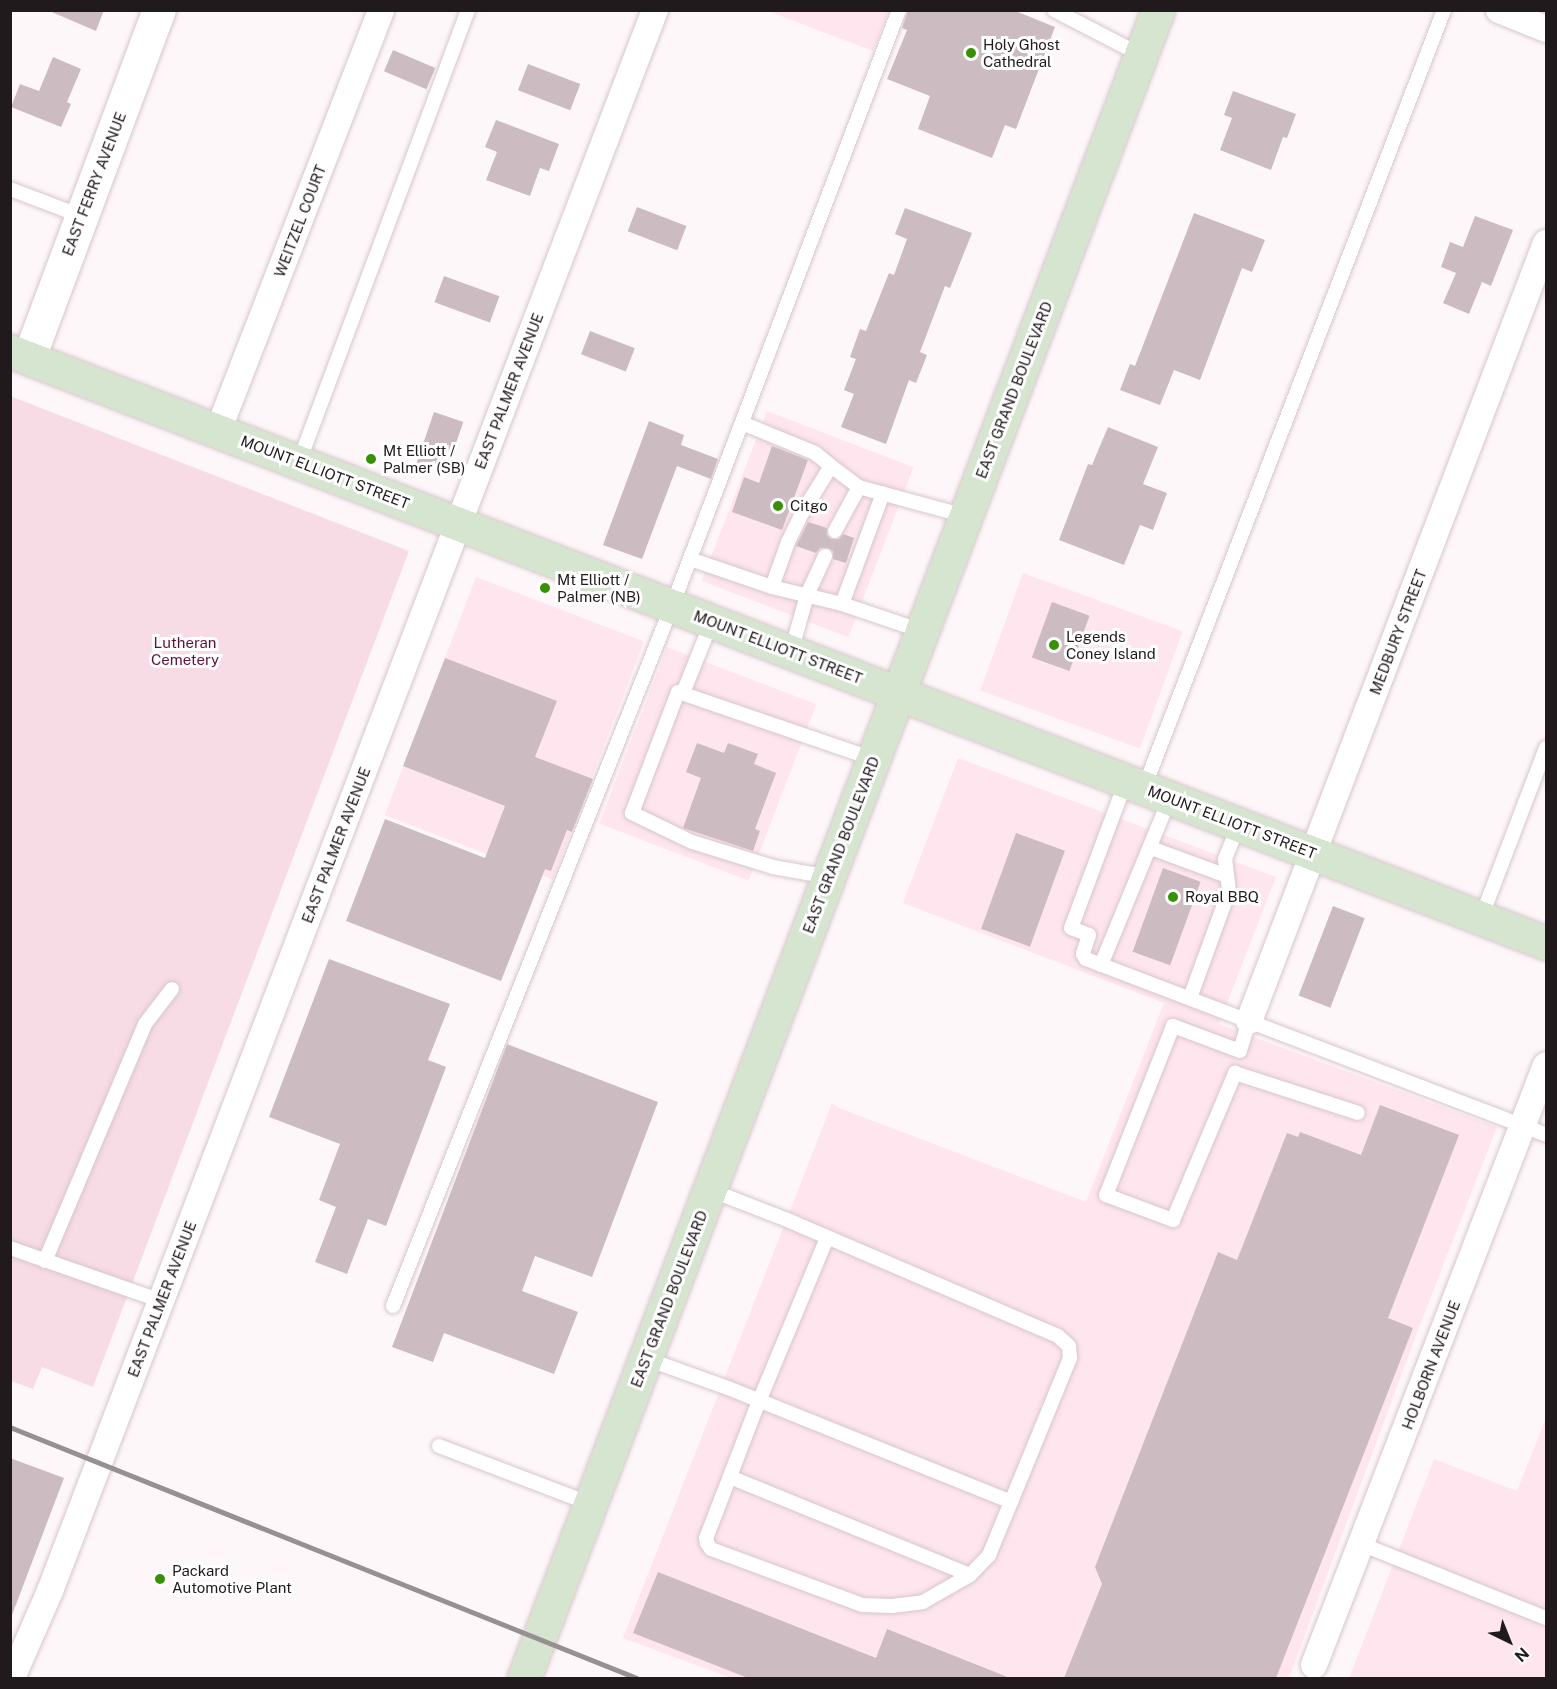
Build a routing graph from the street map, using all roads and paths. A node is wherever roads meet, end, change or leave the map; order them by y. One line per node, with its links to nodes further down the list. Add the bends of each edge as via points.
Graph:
1 (159, 10): 13 (street, EAST FERRY AVENUE)
2 (381, 10): 17 (street, WEITZEL COURT)
3 (468, 10): 18 (lane)
4 (655, 10): 23 (street, EAST PALMER AVENUE)
5 (899, 10): 16 (lane)
6 (1054, 10): 11 (lane)
7 (1158, 10): 11 (main road, EAST GRAND BOULEVARD)
8 (1444, 10): 38 (lane)
9 (1499, 10): 10 (street)
10 (1546, 29)
11 (1141, 55): 22 (main road, EAST GRAND BOULEVARD)
12 (10, 189): 13 (lane)
13 (82, 217): 15 (street, EAST FERRY AVENUE)
14 (1546, 243): 41 (street, MEDBURY STREET)
15 (20, 354): 17 (main road, MOUNT ELLIOTT STREET)
16 (742, 423): 19 (lane, via 815,453); 26 (lane)
17 (218, 430): 18 (main road, MOUNT ELLIOTT STREET)
18 (299, 462): 23 (main road, MOUNT ELLIOTT STREET)
19 (831, 466): 20 (lane); 27 (lane, via 802,513)
20 (859, 487): 21 (lane); 24 (lane)
21 (883, 493): 22 (lane); 29 (lane)
22 (966, 516): 32 (main road, EAST GRAND BOULEVARD)
23 (459, 524): 30 (main road, MOUNT ELLIOTT STREET); 58 (street, EAST PALMER AVENUE)
24 (835, 531)
25 (825, 556): 28 (lane)
26 (690, 560): 27 (lane); 30 (lane)
27 (772, 587): 28 (lane)
28 (807, 595): 29 (lane); 33 (lane)
29 (842, 604): 32 (lane)
30 (672, 606): 31 (main road, MOUNT ELLIOTT STREET); 59 (lane)
31 (712, 621): 33 (main road, MOUNT ELLIOTT STREET); 34 (lane)
32 (922, 631): 35 (main road, EAST GRAND BOULEVARD)
33 (791, 652): 35 (main road, MOUNT ELLIOTT STREET)
34 (683, 693): 37 (lane); 43 (lane, via 678,692 632,813 692,842 773,867)
35 (899, 693): 37 (main road, EAST GRAND BOULEVARD); 38 (main road, MOUNT ELLIOTT STREET)
36 (1546, 748): 44 (lane)
37 (874, 759): 43 (main road, EAST GRAND BOULEVARD)
38 (1147, 789): 39 (main road, MOUNT ELLIOTT STREET); 40 (lane); 46 (lane, via 1071,928 1089,935 1083,954)
39 (1239, 825): 41 (main road, MOUNT ELLIOTT STREET); 42 (lane, via 1226,854)
40 (1151, 848): 42 (lane); 46 (lane)
41 (1314, 853): 44 (main road, MOUNT ELLIOTT STREET); 49 (street, MEDBURY STREET)
42 (1227, 876): 48 (lane, via 1229,891)
43 (829, 877): 54 (main road, EAST GRAND BOULEVARD)
44 (1480, 918): 45 (main road, MOUNT ELLIOTT STREET)
45 (1546, 943)
46 (1101, 965): 48 (lane)
47 (172, 989): 57 (lane, via 145,1024)
48 (1190, 999): 49 (lane)
49 (1249, 1021): 51 (lane, via 1240,1051 1173,1026 1106,1195 1173,1220 1235,1072); 52 (lane)
50 (1546, 1065): 52 (street, HOLBORN AVENUE)
51 (1358, 1113)
52 (1522, 1126): 53 (lane); 66 (street, HOLBORN AVENUE)
53 (1546, 1135)
54 (710, 1190): 55 (lane); 60 (main road, EAST GRAND BOULEVARD)
55 (827, 1238): 61 (lane); 64 (lane, via 1058,1336 1069,1346 1070,1358)
56 (10, 1248): 57 (lane)
57 (45, 1261): 58 (lane)
58 (161, 1301): 70 (street, EAST PALMER AVENUE, via 50,1591)
59 (393, 1306)
60 (647, 1359): 61 (lane); 65 (main road, EAST GRAND BOULEVARD)
61 (759, 1401): 63 (lane); 64 (lane)
62 (440, 1446): 65 (lane)
63 (730, 1477): 67 (lane); 67 (lane, via 706,1538 711,1549 862,1605 923,1602)
64 (1011, 1502): 67 (lane, via 989,1555)
65 (591, 1504): 71 (main road, EAST GRAND BOULEVARD)
66 (1361, 1544): 68 (lane); 69 (street, HOLBORN AVENUE)
67 (970, 1575)
68 (1546, 1618)
69 (1314, 1665)
70 (12, 1678)
71 (524, 1678)

